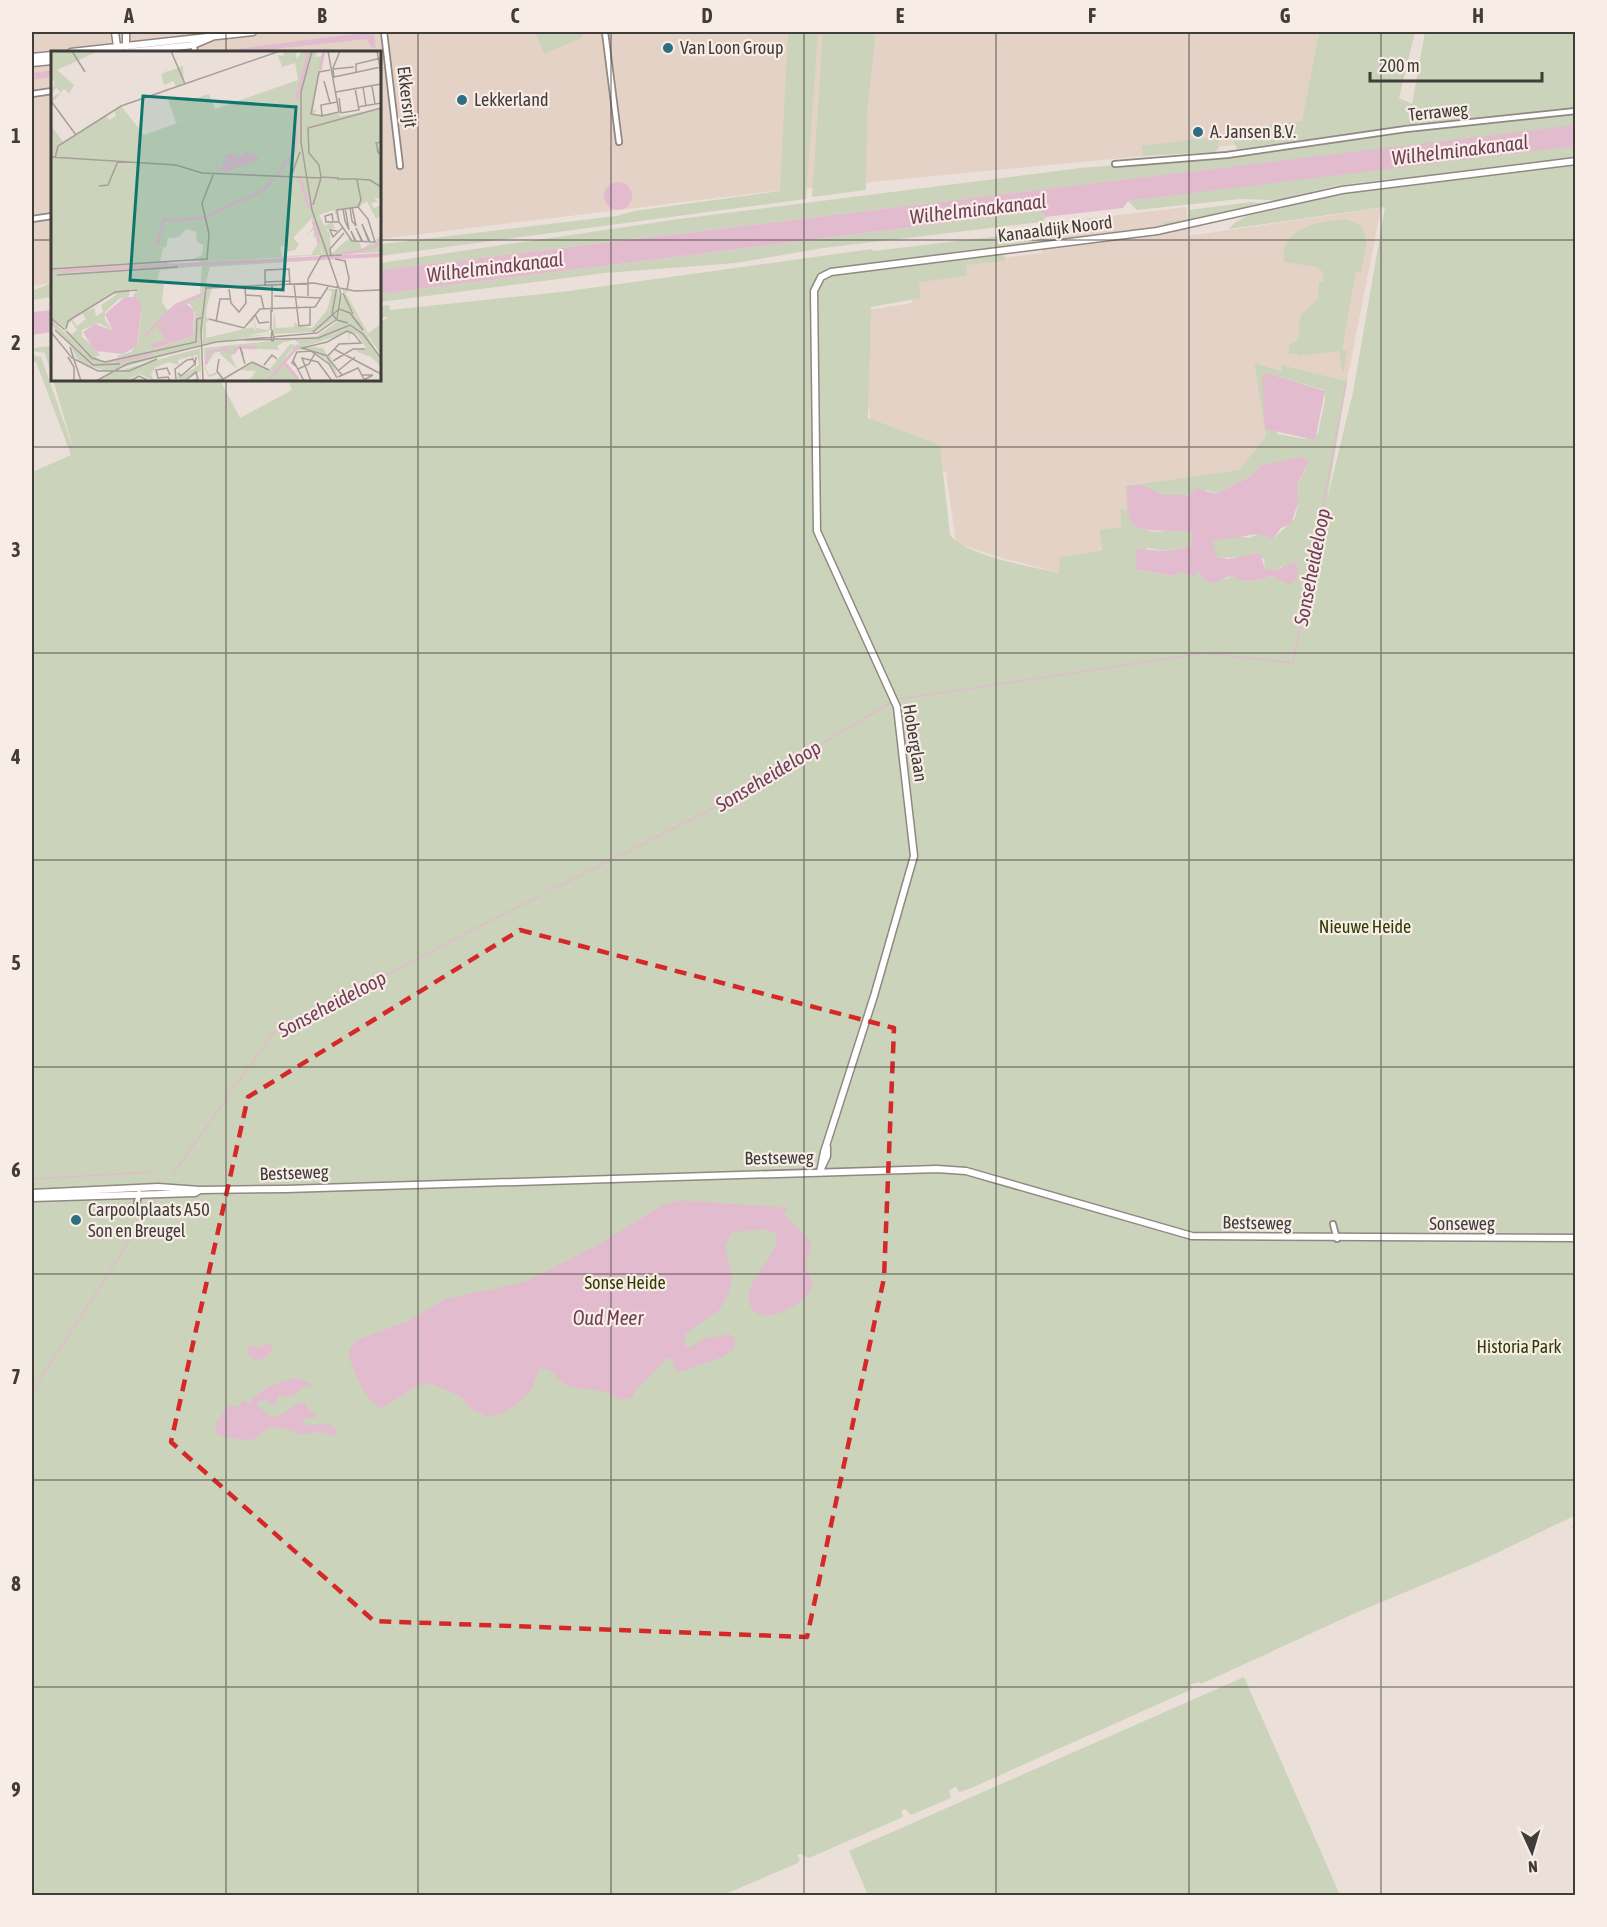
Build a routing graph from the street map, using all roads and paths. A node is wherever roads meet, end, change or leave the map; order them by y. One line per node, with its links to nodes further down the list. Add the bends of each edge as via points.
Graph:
1 (116, 32): 10 (main road)
2 (126, 32): 8 (main road)
3 (253, 32): 7 (main road)
4 (384, 32): 21 (street, Ekkersrijt)
5 (605, 32): 18 (street)
6 (192, 37): 7 (main road); 8 (main road); 9 (street)
7 (213, 37): 9 (main road)
8 (128, 49): 9 (main road); 10 (main road)
9 (194, 49)
10 (121, 51)
11 (51, 55): 12 (main road)
12 (32, 57)
13 (51, 61): 14 (main road)
14 (32, 63)
15 (51, 91): 16 (street)
16 (32, 94)
17 (1575, 111): 20 (street, Terraweg, via 1227,155)
18 (619, 142)
19 (1575, 161): 24 (main road, Kanaaldijk Noord, via 1342,190 1157,231 831,272)
20 (1115, 164)
21 (400, 166)
22 (51, 216): 23 (street)
23 (32, 219)
24 (820, 277): 25 (main road, Hoberglaan, via 814,291 817,531 897,707 914,856)
25 (820, 1172): 26 (main road, Bestseweg); 32 (main road, Bestseweg, via 966,1171 1192,1236)
26 (139, 1191): 27 (main road, Bestseweg); 28 (main road, Bestseweg); 29 (street)
27 (32, 1192)
28 (32, 1198)
29 (137, 1203)
30 (1333, 1224): 32 (street)
31 (1575, 1238): 33 (main road, Sonseweg)
32 (1337, 1239): 33 (main road, Bestseweg)
33 (1351, 1239)

